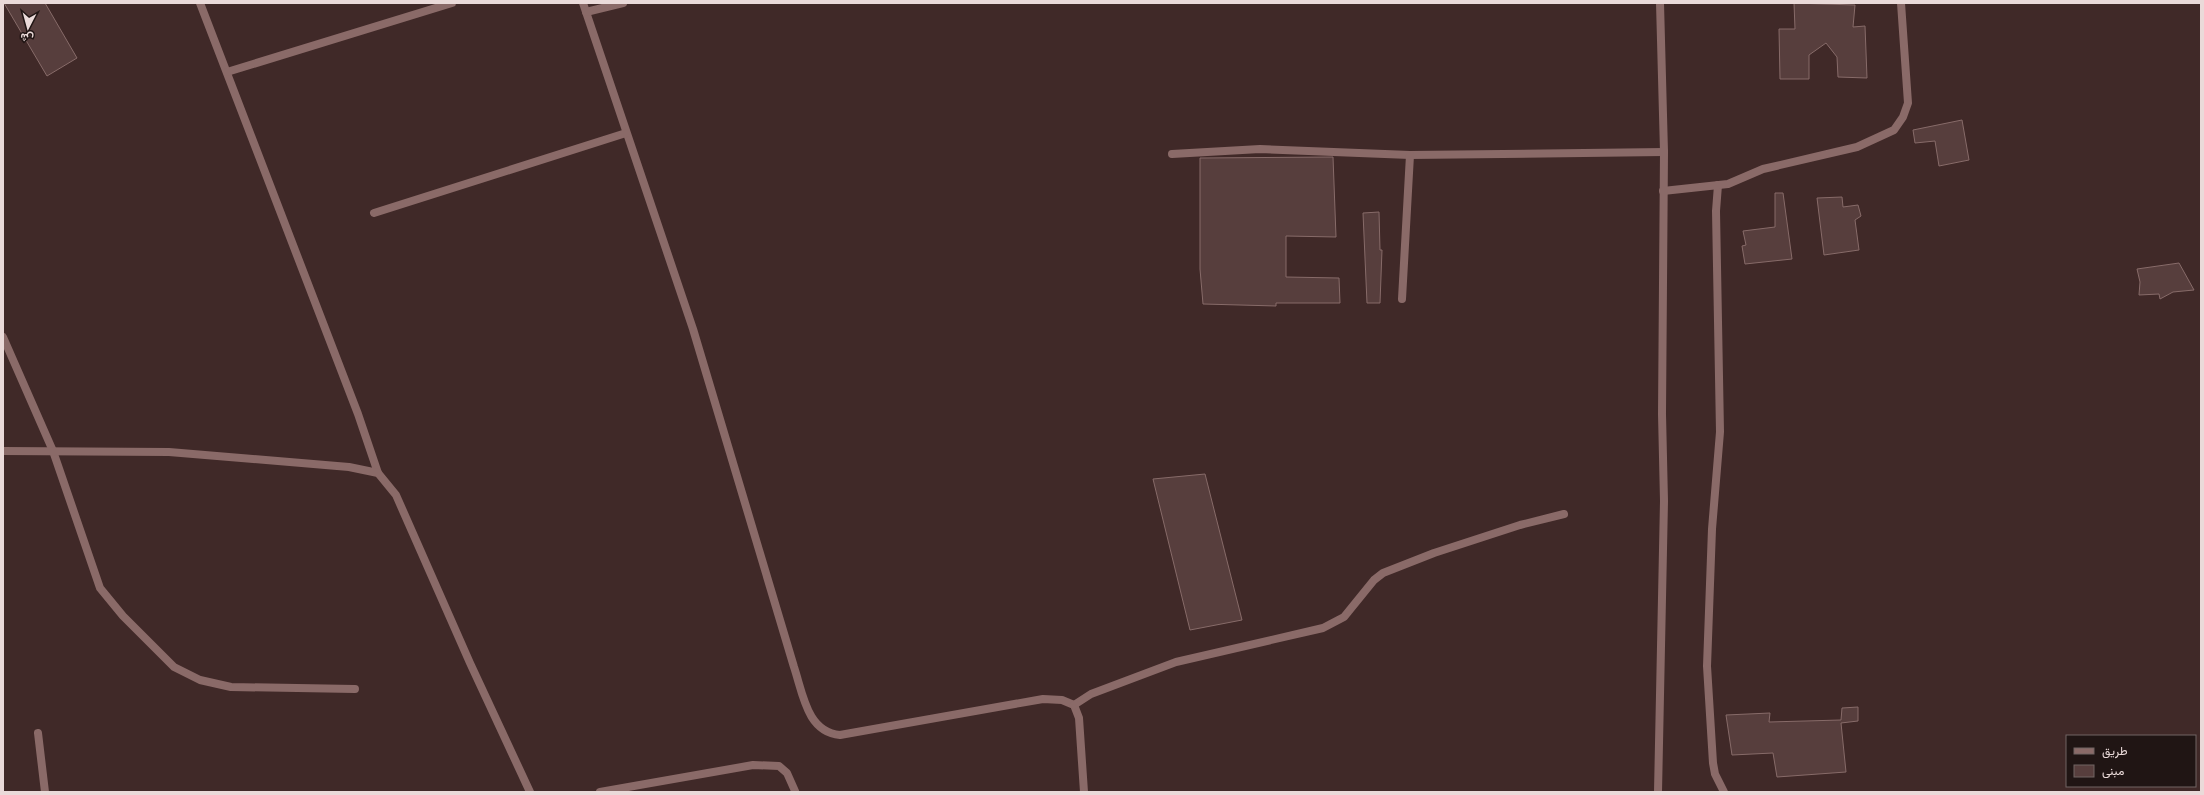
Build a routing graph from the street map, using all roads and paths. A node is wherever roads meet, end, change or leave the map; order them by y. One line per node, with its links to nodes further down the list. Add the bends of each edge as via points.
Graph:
1 (200, 3): 8 (street)
2 (452, 3): 8 (street)
3 (583, 3): 7 (street)
4 (623, 3): 7 (street)
5 (1660, 3): 10 (street)
6 (1902, 3): 13 (street, via 1908,103 1904,117 1894,130 1857,147 1763,169 1736,181)
7 (586, 12): 9 (street)
8 (227, 72): 20 (street, via 358,414)
9 (626, 133): 15 (street); 23 (street, via 693,329 794,667 813,722 829,734 840,735 1043,699 1062,700)
10 (1664, 152): 12 (street); 14 (street)
11 (1172, 154): 12 (street, via 1260,149)
12 (1410, 155): 16 (street)
13 (1718, 185): 14 (street); 31 (street, via 1716,217 1720,432 1712,536 1707,666 1713,763 1715,774)
14 (1663, 191): 30 (street, via 1663,608)
15 (374, 213)
16 (1402, 298)
17 (3, 337): 19 (street)
18 (3, 451): 19 (street)
19 (53, 451): 20 (street, via 169,452 349,467); 22 (street, via 100,588 123,616 174,667 200,680 231,687)
20 (378, 473): 27 (street, via 389,484 405,512 470,663)
21 (1564, 514): 23 (street, via 1520,525 1434,553 1383,573 1344,616 1323,628 1176,662 1091,694)
22 (355, 689)
23 (1074, 705): 29 (street, via 1079,718)
24 (38, 733): 26 (street)
25 (795, 791): 28 (street, via 787,773 779,766 752,765)
26 (46, 792)
27 (530, 792)
28 (600, 792)
29 (1084, 792)
30 (1658, 792)
31 (1724, 792)

